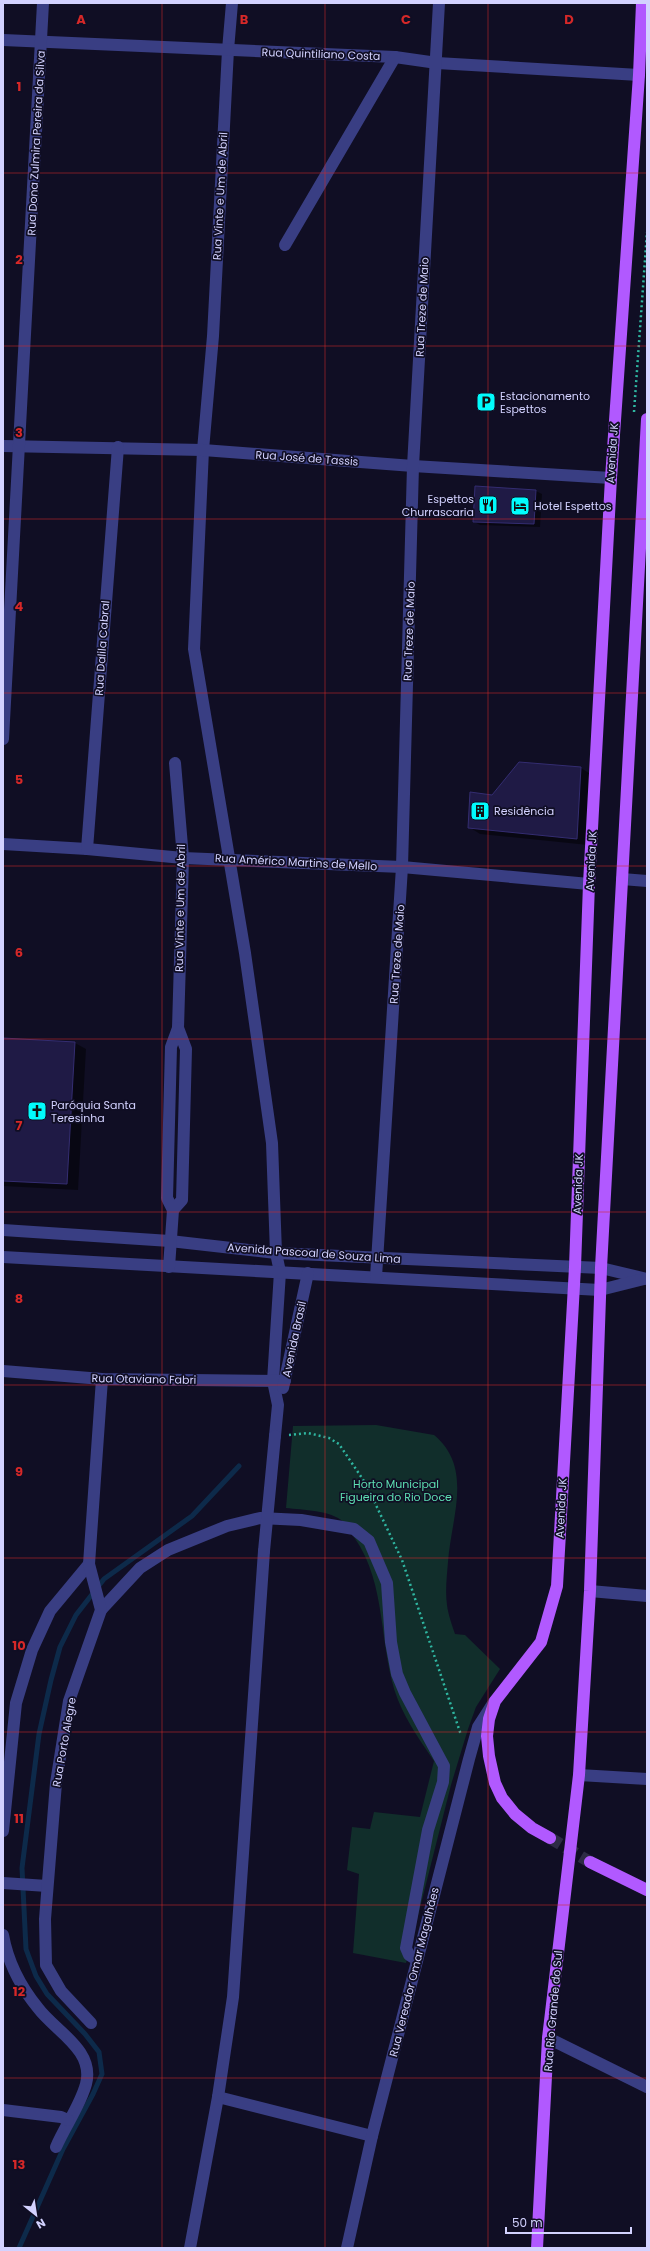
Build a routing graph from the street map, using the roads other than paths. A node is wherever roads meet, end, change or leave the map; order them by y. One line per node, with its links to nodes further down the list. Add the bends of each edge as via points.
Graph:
1 (43, 3): 6 (street, Rua Dona Zulmira Pereira da Silva)
2 (232, 3): 7 (street, Rua Vinte e Um de Abril)
3 (440, 3): 9 (street, Rua Treze de Maio)
4 (642, 3): 10 (main road, Avenida JK)
5 (3, 40): 6 (street, Rua Quintiliano Costa)
6 (42, 41): 7 (street, Rua Quintiliano Costa); 15 (street, Rua Dona Zulmira Pereira da Silva)
7 (228, 50): 8 (street, Rua Quintiliano Costa); 16 (street, Rua Vinte e Um de Abril, via 213,336)
8 (395, 57): 9 (street, Rua Quintiliano Costa); 11 (street)
9 (436, 63): 10 (street, Rua Quintiliano Costa); 17 (street, Rua Treze de Maio)
10 (639, 75): 18 (main road, Avenida JK)
11 (285, 245)
12 (647, 419): 19 (main road)
13 (3, 446): 15 (street, Rua José de Tassis)
14 (118, 447): 15 (street, Rua José de Tassis); 16 (street, Rua José de Tassis); 23 (street, Rua Dalila Cabral)
15 (19, 448): 20 (street, Rua Dona Zulmira Pereira da Silva)
16 (203, 450): 17 (street, Rua José de Tassis); 25 (street, Rua Vinte e Um de Abril, via 194,649)
17 (413, 466): 18 (street, Rua José de Tassis); 26 (street, Rua Treze de Maio)
18 (611, 478): 29 (main road, Avenida JK)
19 (645, 482): 27 (main road)
20 (3, 739)
21 (175, 764): 24 (street, Rua Vinte e Um de Abril)
22 (3, 844): 23 (street, Rua Américo Martins de Mello)
23 (87, 848): 24 (street, Rua Américo Martins de Mello)
24 (183, 858): 25 (street, Rua Américo Martins de Mello); 31 (street, Rua Vinte e Um de Abril, via 178,1028 186,1049 182,1200 174,1210)
25 (228, 859): 26 (street, Rua Américo Martins de Mello); 32 (street, Rua Vinte e Um de Abril, via 245,953 272,1143)
26 (402, 867): 29 (street, Rua Américo Martins de Mello); 34 (street, Rua Treze de Maio)
27 (622, 879): 28 (street); 37 (main road)
28 (647, 881)
29 (589, 884): 36 (main road, Avenida JK)
30 (3, 1230): 31 (street, Avenida Pascoal de Souza Lima)
31 (170, 1241): 32 (street, Avenida Pascoal de Souza Lima); 35 (street, Rua Vinte e Um de Abril)
32 (276, 1253): 34 (street, Avenida Pascoal de Souza Lima); 38 (street, Rua Vinte e Um de Abril)
33 (3, 1258): 35 (street, Avenida Pascoal de Souza Lima)
34 (377, 1258): 36 (street, Avenida Pascoal de Souza Lima); 40 (street, Rua Treze de Maio)
35 (169, 1267): 38 (street, Avenida Pascoal de Souza Lima)
36 (575, 1267): 37 (street, Avenida Pascoal de Souza Lima); 42 (main road, Avenida JK)
37 (601, 1268): 41 (street, Avenida Pascoal de Souza Lima); 43 (main road)
38 (280, 1272): 39 (street, Avenida Pascoal de Souza Lima); 46 (street, Rua Vinte e Um de Abril)
39 (308, 1273): 40 (street, Avenida Pascoal de Souza Lima); 46 (street, Avenida Brasil)
40 (376, 1277): 42 (street, Avenida Pascoal de Souza Lima)
41 (646, 1279): 43 (street, Avenida Pascoal de Souza Lima)
42 (574, 1289): 43 (street, Avenida Pascoal de Souza Lima); 51 (main road, Avenida JK, via 557,1586 541,1642)
43 (600, 1290): 48 (main road)
44 (3, 1371): 45 (street, Rua Otaviano Fabri)
45 (102, 1379): 46 (street, Rua Otaviano Fabri); 47 (street)
46 (279, 1381): 65 (street, bridge, via 264,1551 233,1997)
47 (89, 1564): 50 (street); 54 (street, via 50,1611 32,1650 16,1703)
48 (590, 1591): 49 (street); 52 (main road)
49 (647, 1596)
50 (101, 1610): 58 (street, Rua Porto Alegre, via 69,1701 56,1783); 61 (street, via 140,1568 168,1550 226,1526 260,1518 301,1520 354,1529 369,1541 387,1583 391,1642 397,1674 444,1766 443,1782 428,1830 406,1948)
51 (495, 1701): 55 (main road, via 487,1736 488,1756 495,1783 515,1814); 61 (street, Rua Vereador Omar Magalhães, via 478,1727)
52 (579, 1774): 53 (street); 63 (main road, Rua Rio Grande do Sul)
53 (647, 1779)
54 (3, 1831)
55 (550, 1838)
56 (590, 1862): 59 (main road)
57 (3, 1883): 58 (street)
58 (47, 1886): 62 (street, Rua Porto Alegre, via 46,1965 61,1991)
59 (647, 1890)
60 (3, 1935): 67 (street, via 16,1976 39,2009 75,2045 86,2062 86,2084)
61 (417, 1960): 68 (street, Rua Vereador Omar Magalhães)
62 (91, 2023)
63 (548, 2038): 64 (street); 72 (main road, Rua Rio Grande do Sul)
64 (647, 2087)
65 (218, 2097): 68 (street); 70 (street)
66 (3, 2110): 67 (street)
67 (68, 2120): 69 (street)
68 (372, 2136): 71 (street, Rua Vereador Omar Magalhães)
69 (56, 2147)
70 (190, 2248)
71 (348, 2248)
72 (537, 2248)

